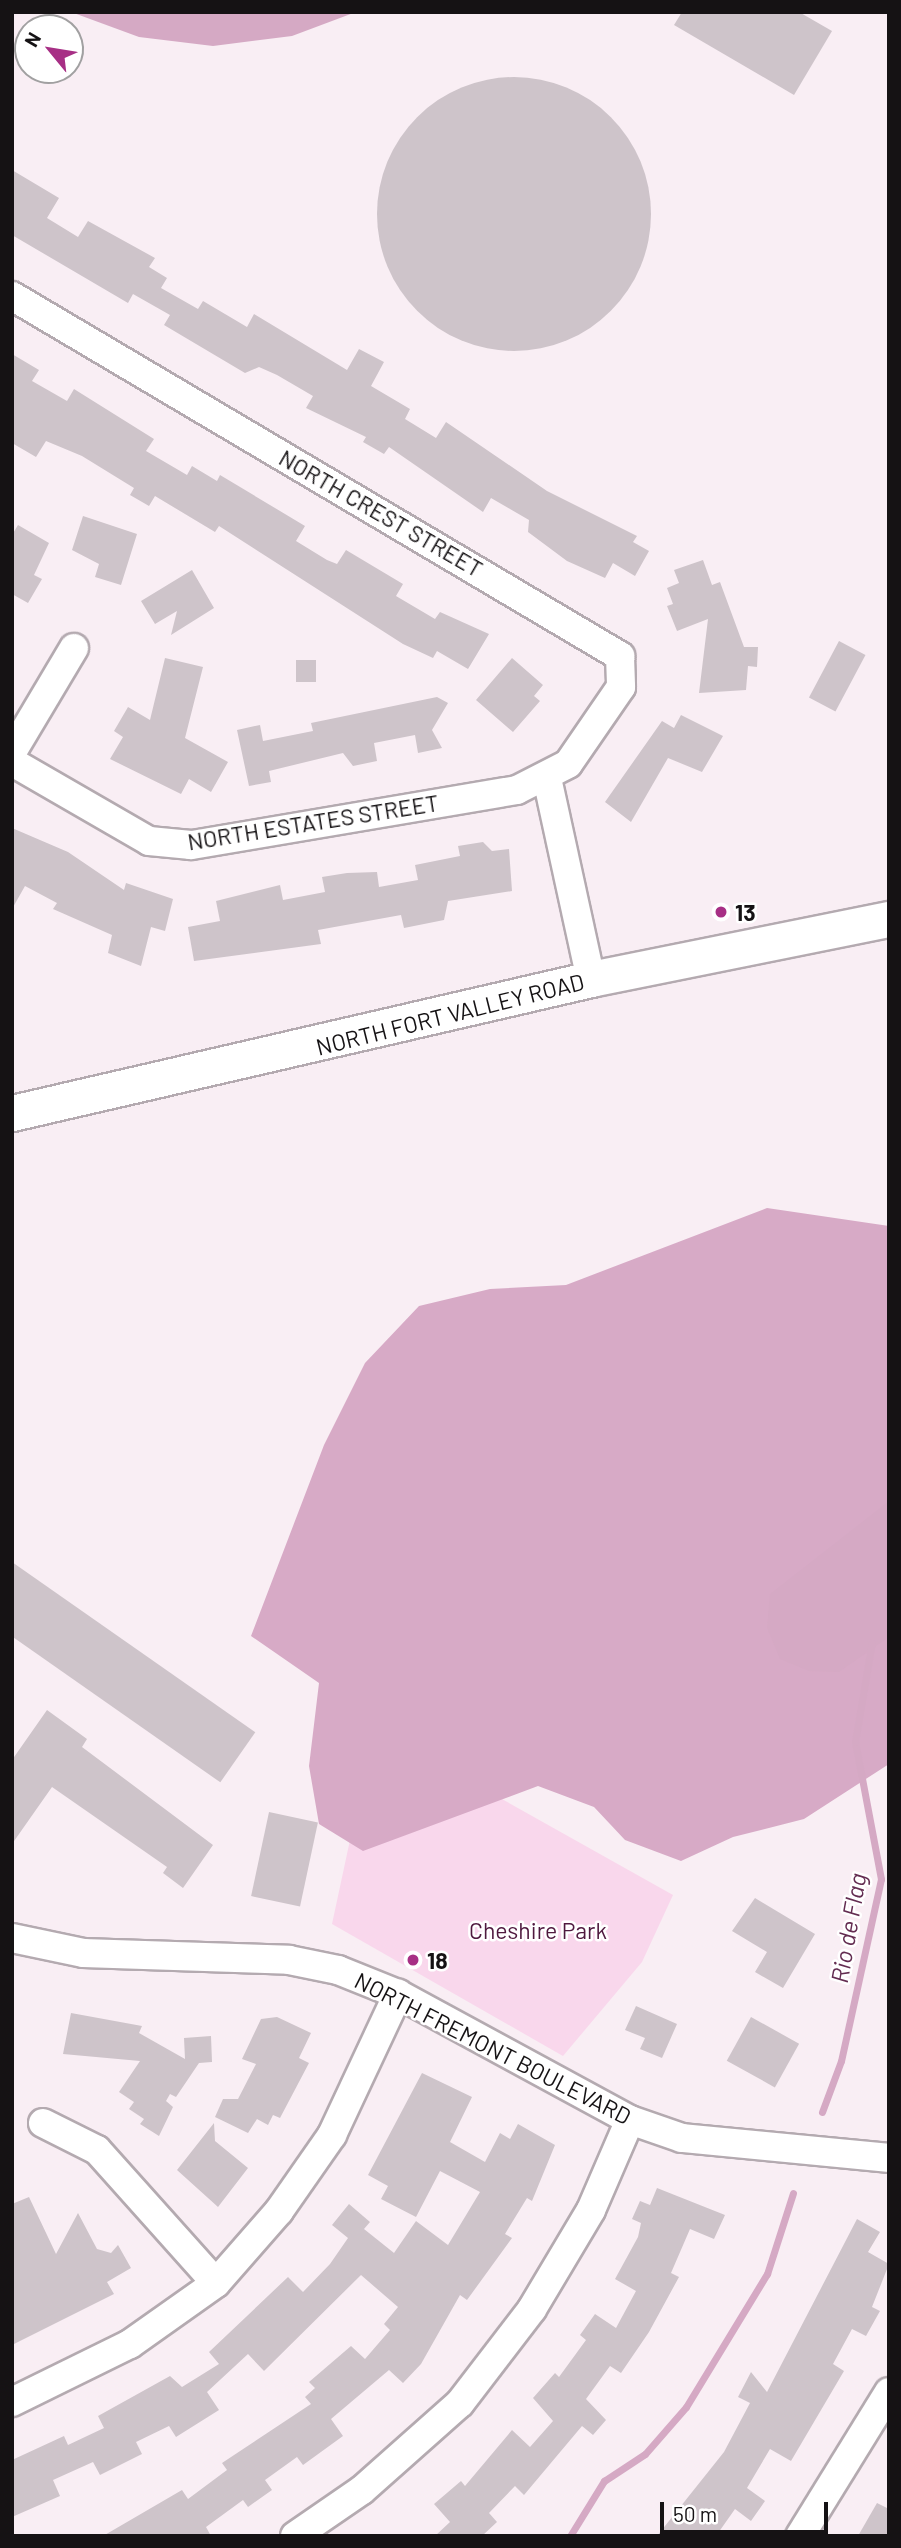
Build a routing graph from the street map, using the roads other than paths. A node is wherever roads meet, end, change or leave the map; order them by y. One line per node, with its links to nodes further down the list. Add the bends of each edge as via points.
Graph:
1 (12, 296): 5 (street, NORTH CREST STREET, via 620,656 621,687 568,764)
2 (74, 648): 3 (street)
3 (12, 752)
4 (12, 762): 5 (street, NORTH ESTATES STREET, via 149,841 191,845 517,790)
5 (547, 778): 7 (street)
6 (889, 919): 7 (main road, NORTH FORT VALLEY ROAD)
7 (591, 979): 8 (main road, NORTH FORT VALLEY ROAD)
8 (12, 1113)
9 (12, 1938): 10 (street, NORTH FREMONT BOULEVARD, via 83,1953 289,1959 338,1970)
10 (398, 1994): 11 (street, NORTH FREMONT BOULEVARD); 14 (street, via 331,2135 279,2211)
11 (630, 2120): 13 (street, NORTH FREMONT BOULEVARD, via 710,2143); 18 (street, via 591,2210 533,2309 460,2403 362,2490)
12 (43, 2123): 14 (street, via 97,2150)
13 (889, 2158)
14 (216, 2283): 16 (street, via 130,2344)
15 (889, 2392): 17 (street)
16 (12, 2402)
17 (880, 2430): 19 (street)
18 (295, 2536)
19 (800, 2536)

